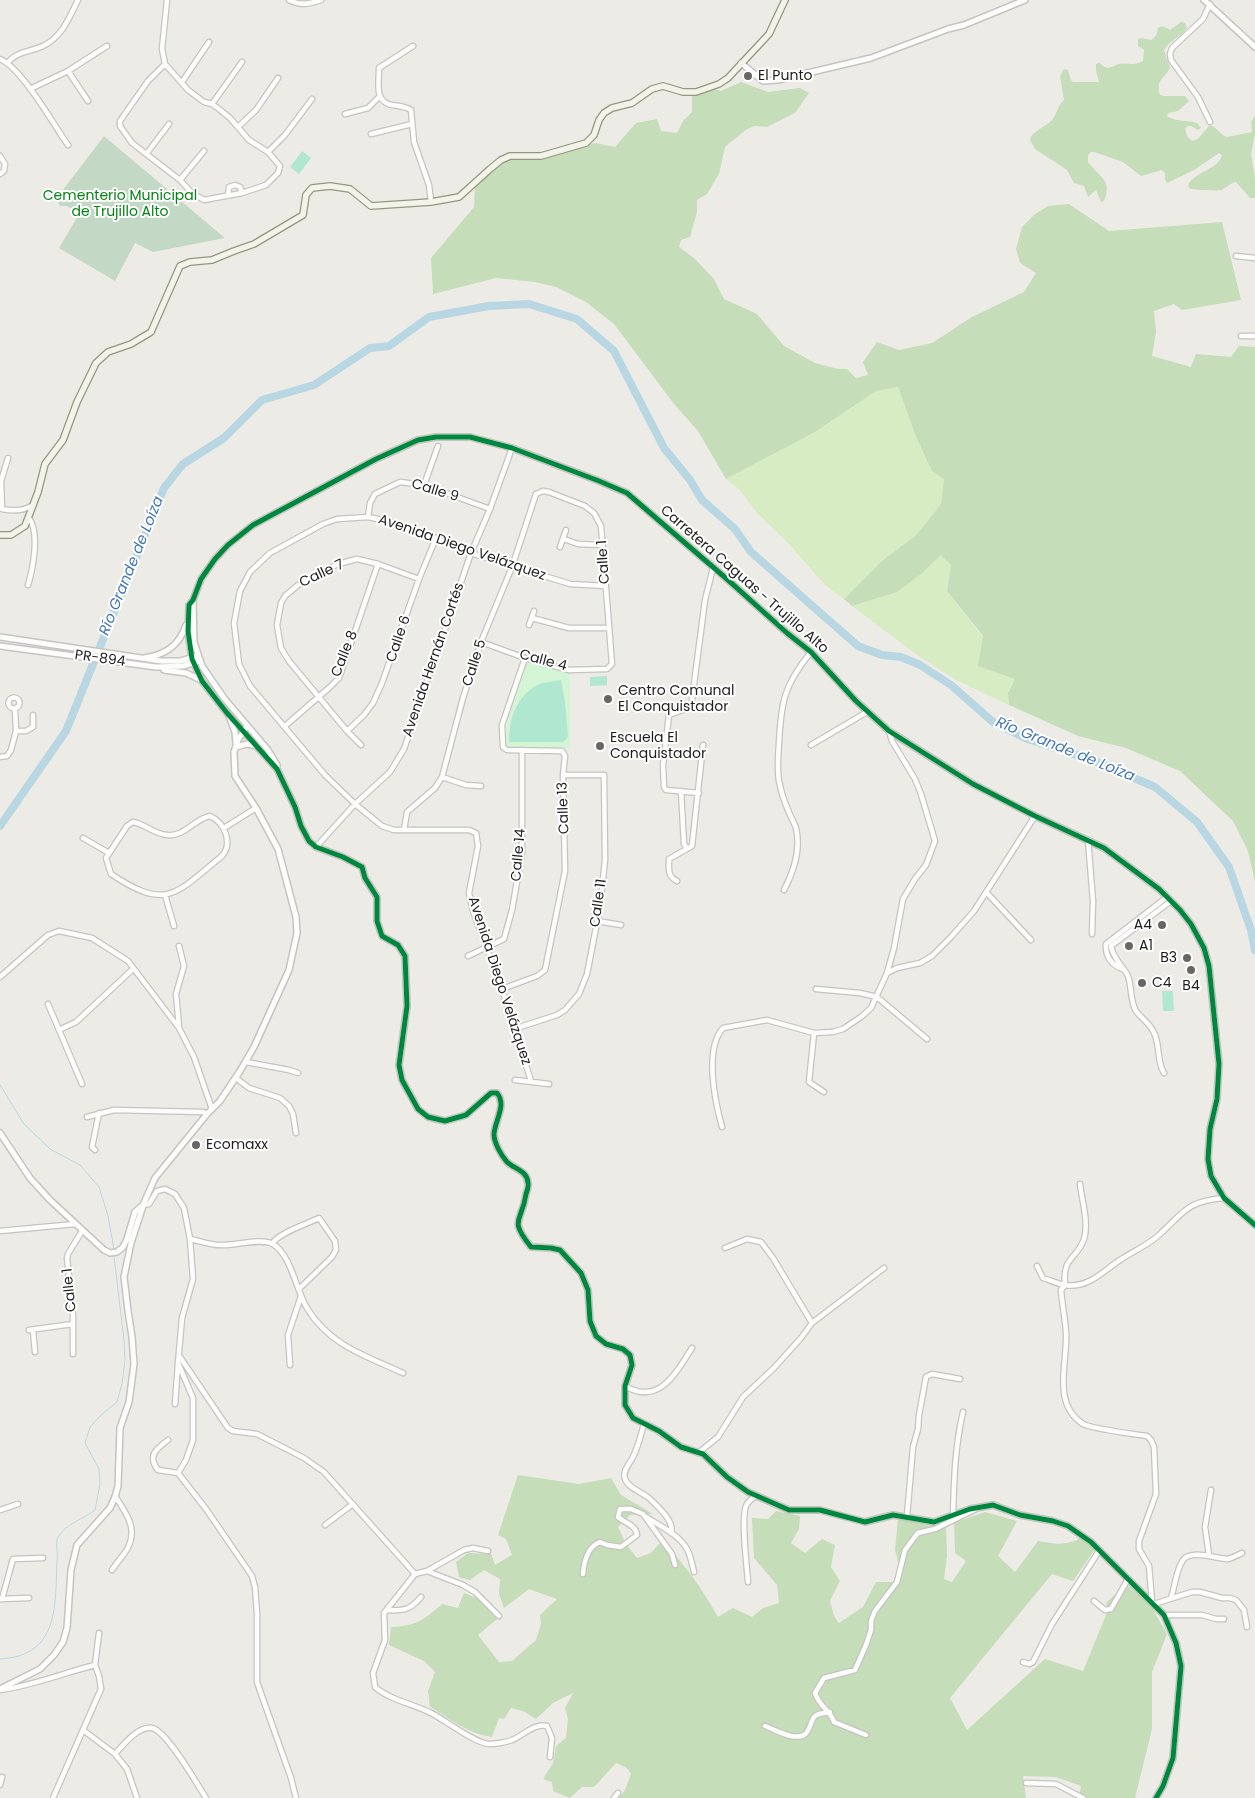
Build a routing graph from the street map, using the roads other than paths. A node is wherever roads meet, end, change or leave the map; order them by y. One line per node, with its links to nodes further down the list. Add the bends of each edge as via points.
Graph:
1 (78, 0): 14 (street, via 66,26 55,39 42,47 16,54)
2 (167, 0): 17 (street, via 162,50)
3 (289, 0): 4 (street, via 305,5)
4 (321, 0)
5 (785, 0): 16 (main road, via 769,34)
6 (1025, 0): 16 (street, via 871,58 778,80 763,81)
7 (1204, 0): 8 (street)
8 (1210, 4): 12 (street); 27 (street, via 1203,19 1172,48 1170,54)
9 (209, 42): 20 (street)
10 (107, 46): 18 (street)
11 (413, 46): 22 (street, via 379,68)
12 (1255, 47)
13 (0, 59): 14 (street)
14 (8, 62): 21 (street)
15 (242, 62): 25 (street)
16 (741, 63): 41 (main road, via 719,84 696,92 663,86 652,89 632,103 604,113 594,135 586,143 541,156 510,156 459,196)
17 (165, 64): 20 (street); 35 (street, via 148,81 120,121 132,143)
18 (68, 71): 21 (street); 24 (street)
19 (278, 78): 30 (street, via 256,110)
20 (182, 82): 25 (street, via 204,102)
21 (30, 89): 32 (street)
22 (380, 96): 26 (street, via 368,108); 29 (street, via 385,104 411,110)
23 (312, 99): 34 (street)
24 (88, 101)
25 (212, 104): 30 (street)
26 (345, 114)
27 (1210, 122)
28 (169, 124): 35 (street)
29 (412, 124): 31 (street); 41 (street)
30 (238, 127): 34 (street, via 249,140)
31 (371, 134)
32 (68, 145)
33 (204, 151): 38 (street)
34 (268, 152): 39 (street, via 280,166 278,173 266,185)
35 (147, 153): 38 (street)
36 (0, 156): 37 (street, via 5,164)
37 (0, 174)
38 (180, 180): 40 (street, via 192,194 204,200)
39 (242, 193): 40 (street); 40 (street, via 235,184 229,187)
40 (228, 196)
41 (431, 202): 51 (main road, via 371,206 350,189 317,186 306,195 303,215 263,240 212,260 180,266 151,332 108,352 96,363 63,440 46,464)
42 (1236, 256): 43 (street)
43 (1255, 258)
44 (1241, 336): 45 (street)
45 (1255, 336)
46 (438, 446): 49 (street)
47 (512, 448): 52 (street, Avenida Hernán Cortés); 64 (street, Carretera Caguas - Trujillo Alto, via 627,493); 68 (street, Carretera Caguas - Trujillo Alto, via 470,437 436,437 418,440 376,459 253,525 215,558 201,579)
48 (8, 458): 51 (street, via 1,481 2,509 11,511)
49 (424, 485): 52 (street, Calle 9); 53 (street, Calle 9, via 400,482 375,494)
50 (542, 491): 59 (street, Calle 1, via 585,506 594,513 601,526); 63 (street, Calle 5, via 536,494)
51 (34, 505): 54 (main road)
52 (490, 509): 61 (street, Avenida Hernán Cortés)
53 (368, 516): 57 (street, Avenida Diego Velázquez); 90 (street, Avenida Diego Velázquez, via 323,524 270,553 250,572 240,591 234,623 239,664 250,686)
54 (29, 518): 56 (main road, via 15,534); 66 (street, via 35,527 35,549)
55 (566, 530): 58 (street)
56 (0, 535)
57 (436, 538): 61 (street, Avenida Diego Velázquez); 65 (street, Calle 6)
58 (564, 540): 59 (street); 60 (street)
59 (603, 545): 67 (street, Calle 1)
60 (560, 547)
61 (471, 553): 63 (street, Avenida Diego Velázquez); 108 (street, Avenida Hernán Cortés, via 404,750 390,772)
62 (378, 564): 65 (street, Calle 7); 85 (street, Calle 8, via 338,678); 85 (street, Calle 7, via 357,559 338,564 298,585 280,603 277,625 282,648)
63 (512, 567): 67 (street, Avenida Diego Velázquez, via 570,584); 75 (street, Calle 5)
64 (714, 568): 77 (street, Carretera Caguas - Trujillo Alto); 106 (street, via 705,600 690,707 669,715 668,719 664,787)
65 (419, 579): 93 (street, Calle 6, via 382,683 364,715)
66 (28, 585)
67 (606, 586): 73 (street, Calle 1)
68 (193, 600): 71 (street, Carretera Caguas - Trujillo Alto, via 189,605); 80 (street, Carretera Caguas - Trujillo Alto, via 193,629)
69 (534, 611): 70 (street)
70 (532, 618): 72 (street); 73 (street, via 569,628)
71 (188, 619): 78 (street, via 171,648 161,654); 81 (street, Carretera Caguas - Trujillo Alto)
72 (529, 625)
73 (609, 628): 83 (street, Calle 1, via 612,664)
74 (0, 637): 78 (street, PR-894 / PR-894)
75 (481, 642): 79 (street, Calle 4); 104 (street, Calle 5)
76 (0, 646): 82 (street, PR-894 / PR-894)
77 (811, 652): 87 (street, Carretera Caguas - Trujillo Alto); 119 (street, via 799,666 784,694 780,713 779,779 788,812 796,826 798,842 796,863)
78 (141, 658): 81 (street, PR-894 / PR-894, via 161,662)
79 (525, 658): 83 (street, Calle 4, via 569,670); 100 (street, Calle 13, via 502,724 503,747)
80 (199, 659): 81 (street, PR-894 / PR-894); 91 (street, Carretera Caguas - Trujillo Alto)
81 (192, 661): 82 (street, PR-894 / PR-894); 84 (street, Carretera Caguas - Trujillo Alto)
82 (156, 668): 84 (street, via 186,673)
83 (607, 668)
84 (202, 681): 88 (street, Carretera Caguas - Trujillo Alto)
85 (318, 697): 90 (street, Calle 8); 93 (street, Calle 7)
86 (15, 709): 92 (street)
87 (867, 712): 94 (street, Carretera Caguas - Trujillo Alto); 95 (street)
88 (227, 713): 91 (street, Carretera Caguas - Trujillo Alto); 99 (street)
89 (32, 715): 92 (street, via 33,727)
90 (285, 726): 108 (street, Avenida Diego Velázquez, via 325,775)
91 (245, 728): 98 (street); 99 (street); 102 (street, Carretera Caguas - Trujillo Alto, via 268,750)
92 (16, 731): 101 (street, via 11,750 7,756)
93 (347, 731): 96 (street, Calle 7)
94 (889, 731): 110 (street, Carretera Caguas - Trujillo Alto, via 944,767); 132 (street, via 915,779 935,841 926,865 914,878 903,899)
95 (811, 744)
96 (361, 745)
97 (703, 745): 107 (street)
98 (257, 746): 99 (street); 102 (street)
99 (236, 747): 109 (street, via 235,776)
100 (522, 750): 103 (street, Calle 13, via 562,751 565,756); 129 (street, Calle 14, via 522,852 514,900 504,939)
101 (0, 757)
102 (277, 769): 115 (street, via 300,826)
103 (563, 775): 123 (street, Calle 11, via 604,776 605,860); 134 (street, Calle 13, via 565,871 545,970)
104 (442, 777): 105 (street); 112 (street, Calle 5, via 435,788 407,812)
105 (481, 786)
106 (681, 791): 107 (street); 116 (street)
107 (699, 793): 116 (street, via 692,846)
108 (356, 804): 112 (street, Avenida Diego Velázquez, via 382,826); 115 (street, Avenida Hernán Cortés)
109 (256, 808): 111 (street); 143 (street, via 278,849 296,917 297,933 289,970)
110 (1035, 816): 114 (street, Carretera Caguas - Trujillo Alto); 120 (street)
111 (224, 828): 117 (street, via 210,816 186,831 167,835 133,822); 121 (street, via 227,851 185,887)
112 (404, 830): 129 (street, Avenida Diego Velázquez, via 469,830 476,834 478,846 469,893)
113 (83, 838): 117 (street)
114 (1088, 840): 122 (street, Carretera Caguas - Trujillo Alto, via 1104,848); 126 (street)
115 (316, 847): 185 (street, via 362,867 377,897 377,921 382,936 398,945 405,956 407,1006 399,1065 407,1090 418,1109 428,1117 445,1121 466,1115 491,1093 500,1096 502,1102 494,1135 496,1144 507,1162 522,1171 528,1182 526,1198 517,1220 521,1234 531,1247 560,1250 581,1273 588,1290 590,1321 596,1336 606,1344 623,1348 630,1355 632,1365)
116 (687, 849): 118 (street, via 669,859 669,874)
117 (109, 853): 121 (street, via 106,858 111,874 141,891)
118 (677, 881)
119 (784, 890)
120 (986, 892): 127 (street); 132 (street, via 974,911 932,956)
121 (165, 895): 125 (street)
122 (1169, 899): 145 (street, via 1106,944 1109,958 1128,977 1136,1011 1148,1022 1155,1035 1160,1067); 161 (street, Carretera Caguas - Trujillo Alto, via 1191,924 1209,966 1219,1064 1208,1160 1211,1176)
123 (597, 921): 124 (street); 139 (street, Calle 11, via 587,974 579,994 557,1015)
124 (621, 925)
125 (174, 926)
126 (1092, 934)
127 (1031, 940)
128 (179, 946): 138 (street, via 184,966 176,994)
129 (487, 948): 130 (street, Calle 14); 134 (street, Avenida Diego Velázquez)
130 (468, 956)
131 (133, 969): 133 (street, via 128,961 92,938 59,931 48,935); 138 (street); 140 (street, via 76,1022)
132 (886, 973): 136 (street)
133 (0, 977)
134 (502, 989): 139 (street, Avenida Diego Velázquez)
135 (816, 989): 136 (street)
136 (877, 997): 141 (street, via 862,1017 843,1029); 142 (street)
137 (48, 1004): 140 (street)
138 (179, 1028): 152 (street, via 194,1056)
139 (514, 1029): 148 (street, Avenida Diego Velázquez)
140 (59, 1030): 149 (street)
141 (814, 1032): 151 (street, via 809,1082); 156 (street, via 767,1020 723,1028 715,1042 712,1082)
142 (927, 1040)
143 (246, 1062): 144 (street); 146 (street)
144 (298, 1072)
145 (1164, 1073)
146 (236, 1078): 152 (street); 158 (street, via 249,1088 280,1098 289,1106)
147 (516, 1080): 148 (street)
148 (530, 1081): 150 (street)
149 (82, 1084)
150 (549, 1084)
151 (824, 1092)
152 (212, 1109): 154 (street)
153 (99, 1113): 154 (street, via 114,1110); 155 (street); 159 (street, via 92,1148)
154 (207, 1114): 162 (street, via 155,1178)
155 (87, 1116)
156 (722, 1127)
157 (0, 1133): 163 (street, via 30,1178)
158 (296, 1133)
159 (95, 1150)
160 (1080, 1184): 172 (street, via 1085,1232 1079,1248 1067,1263)
161 (1224, 1198): 164 (street, Carretera Caguas - Trujillo Alto); 172 (street, via 1188,1207 1158,1237 1093,1280)
162 (143, 1205): 166 (street, via 135,1212 127,1239 117,1252 104,1250); 167 (street, via 149,1204 157,1191 164,1189 175,1194 184,1208); 193 (street, via 124,1277 134,1364 129,1402 120,1428)
163 (74, 1224): 165 (street); 166 (street)
164 (1255, 1225)
165 (0, 1231)
166 (82, 1231): 176 (street, Calle 1, via 67,1258)
167 (190, 1239): 168 (street, via 218,1245); 180 (street, via 193,1279 182,1318)
168 (272, 1244): 173 (street, via 295,1276); 173 (street, via 281,1235 319,1218 335,1241 336,1250 332,1257)
169 (726, 1248): 175 (street, via 747,1239 761,1242)
170 (1037, 1266): 172 (street, via 1043,1278)
171 (884, 1268): 175 (street)
172 (1065, 1286): 222 (street, via 1061,1290 1066,1332 1062,1385 1070,1413 1085,1425 1146,1436 1154,1447 1156,1494 1139,1541 1139,1549 1149,1566)
173 (299, 1289): 174 (street)
174 (301, 1296): 182 (street, via 288,1335); 183 (street, via 317,1323 342,1346)
175 (812, 1323): 190 (street, via 774,1368 742,1397 718,1437)
176 (73, 1324): 178 (street, via 31,1330); 179 (street, Calle 1)
177 (692, 1348): 185 (street, via 674,1376 664,1385 640,1393)
178 (35, 1352)
179 (73, 1354)
180 (180, 1357): 181 (street); 196 (street, via 228,1428 257,1434 304,1458 324,1472)
181 (178, 1363): 186 (street); 191 (street, via 190,1388 194,1413 192,1440)
182 (290, 1365)
183 (403, 1373)
184 (960, 1379): 201 (street, via 932,1374 926,1377 913,1447)
185 (625, 1386): 188 (street, via 624,1405 633,1418)
186 (175, 1404)
187 (963, 1412): 200 (street, via 958,1434)
188 (644, 1424): 190 (street, via 681,1447); 203 (street, via 624,1479 648,1498 670,1522)
189 (168, 1440): 191 (street, via 157,1448 152,1463 158,1470)
190 (698, 1452): 194 (street)
191 (178, 1473): 245 (street, via 252,1576 257,1614 257,1682)
192 (1211, 1490): 207 (street, via 1205,1527)
193 (115, 1496): 210 (street, via 130,1520 132,1532 124,1554); 231 (street, via 110,1508 77,1545 71,1570 67,1628 62,1642 40,1668)
194 (756, 1496): 201 (street, via 789,1510 820,1510 865,1522); 216 (street, via 747,1504 742,1522)
195 (18, 1504): 198 (street)
196 (353, 1504): 202 (street); 213 (street)
197 (982, 1507): 200 (street); 205 (street, via 993,1505 1068,1526); 232 (street, via 935,1529 918,1533 905,1550 897,1582 875,1611 855,1670 824,1678 815,1693 820,1704)
198 (0, 1510)
199 (643, 1514): 203 (street); 209 (street, via 672,1554); 214 (street, via 620,1508 618,1517 633,1526 638,1535 621,1546 594,1544 586,1557)
200 (953, 1515): 201 (street, via 934,1522)
201 (907, 1516)
202 (325, 1525)
203 (671, 1533): 212 (street, via 688,1550)
204 (488, 1551): 211 (street, via 464,1550)
205 (1099, 1551): 215 (street); 229 (street, via 1052,1624 1033,1662)
206 (1242, 1553): 207 (street, via 1229,1559)
207 (1209, 1555): 219 (street, via 1184,1558)
208 (43, 1558): 220 (street, via 13,1559)
209 (675, 1565)
210 (112, 1570)
211 (427, 1571): 213 (street); 225 (street, via 463,1585)
212 (694, 1572)
213 (415, 1574): 223 (street)
214 (583, 1574)
215 (1128, 1579): 221 (street, via 1112,1609 1105,1610); 222 (street)
216 (748, 1582)
217 (421, 1597): 223 (street, via 412,1607 402,1611)
218 (29, 1598): 220 (street)
219 (1172, 1598): 222 (street); 227 (street, via 1200,1592 1236,1600 1244,1610)
220 (1, 1599)
221 (1094, 1601)
222 (1153, 1602): 224 (street)
223 (387, 1610): 237 (street, via 384,1613 386,1640 373,1673 375,1687 488,1744 510,1741 535,1727 547,1726 552,1738)
224 (1164, 1615): 226 (street, via 1202,1615); 248 (street, via 1176,1643 1181,1666 1173,1758)
225 (499, 1616)
226 (1224, 1619)
227 (1246, 1625)
228 (99, 1633): 230 (street)
229 (1022, 1662)
230 (95, 1665): 231 (street, via 20,1688); 234 (street, via 101,1689)
231 (0, 1690)
232 (830, 1712): 233 (street, via 817,1714 804,1735 792,1736); 235 (street, via 834,1722)
233 (765, 1726)
234 (83, 1730): 236 (street); 242 (street)
235 (866, 1735)
236 (115, 1754): 243 (street, via 127,1769); 244 (street, via 142,1730 152,1728 164,1735)
237 (550, 1757)
238 (2, 1777): 240 (street)
239 (1026, 1783): 247 (street, via 1056,1784)
240 (0, 1785)
241 (618, 1792): 246 (street)
242 (53, 1798)
243 (137, 1798)
244 (206, 1798)
245 (296, 1798)
246 (614, 1798)
247 (1083, 1798)
248 (1156, 1798)

